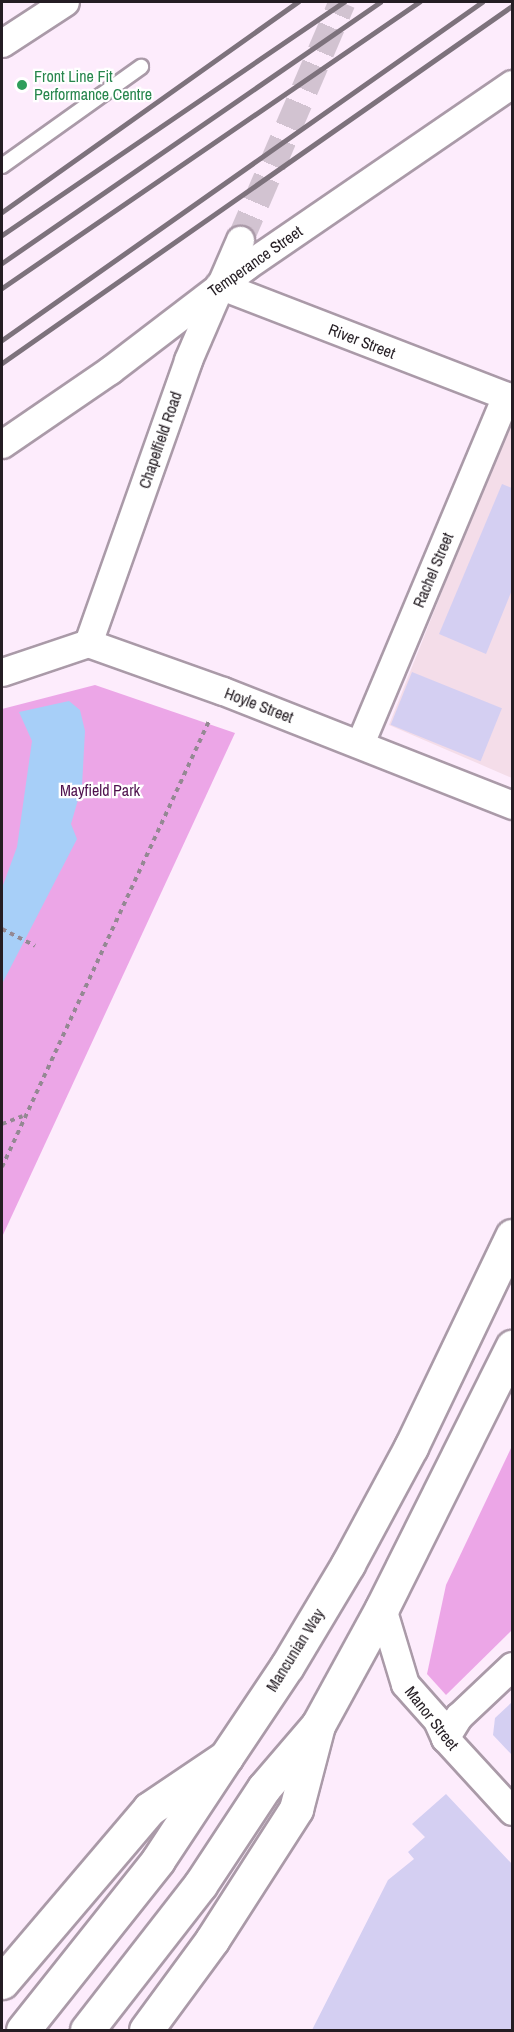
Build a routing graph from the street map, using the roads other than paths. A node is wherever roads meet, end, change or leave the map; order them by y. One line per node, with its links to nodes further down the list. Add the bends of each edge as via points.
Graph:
1 (65, 2): 2 (street)
2 (5, 34)
3 (141, 67): 5 (lane)
4 (513, 84): 7 (street, Temperance Street)
5 (2, 166)
6 (240, 240): 7 (street, Chapelfield Road)
7 (219, 285): 8 (street, River Street); 9 (street, Temperance Street, via 110,370); 10 (street, Chapelfield Road, via 188,360)
8 (506, 396): 12 (street, Rachel Street)
9 (2, 444)
10 (88, 643): 11 (street); 12 (street, Hoyle Street)
11 (2, 672)
12 (360, 744): 13 (street, Hoyle Street)
13 (513, 805)
14 (513, 1236): 20 (highway, Mancunian Way, via 411,1447 348,1564)
15 (513, 1347): 16 (highway)
16 (382, 1608): 18 (highway); 19 (street, Manor Street, via 400,1676 411,1694 437,1719)
17 (513, 1666): 19 (street, via 459,1716)
18 (318, 1725): 24 (highway, via 264,1788 200,1885); 25 (highway, via 296,1809 212,1941)
19 (445, 1738): 21 (street, Manor Street)
20 (226, 1757): 22 (highway, via 149,1809); 23 (highway, Mancunian Way, via 158,1860)
21 (513, 1811)
22 (2, 1982)
23 (23, 2031)
24 (87, 2031)
25 (146, 2031)

